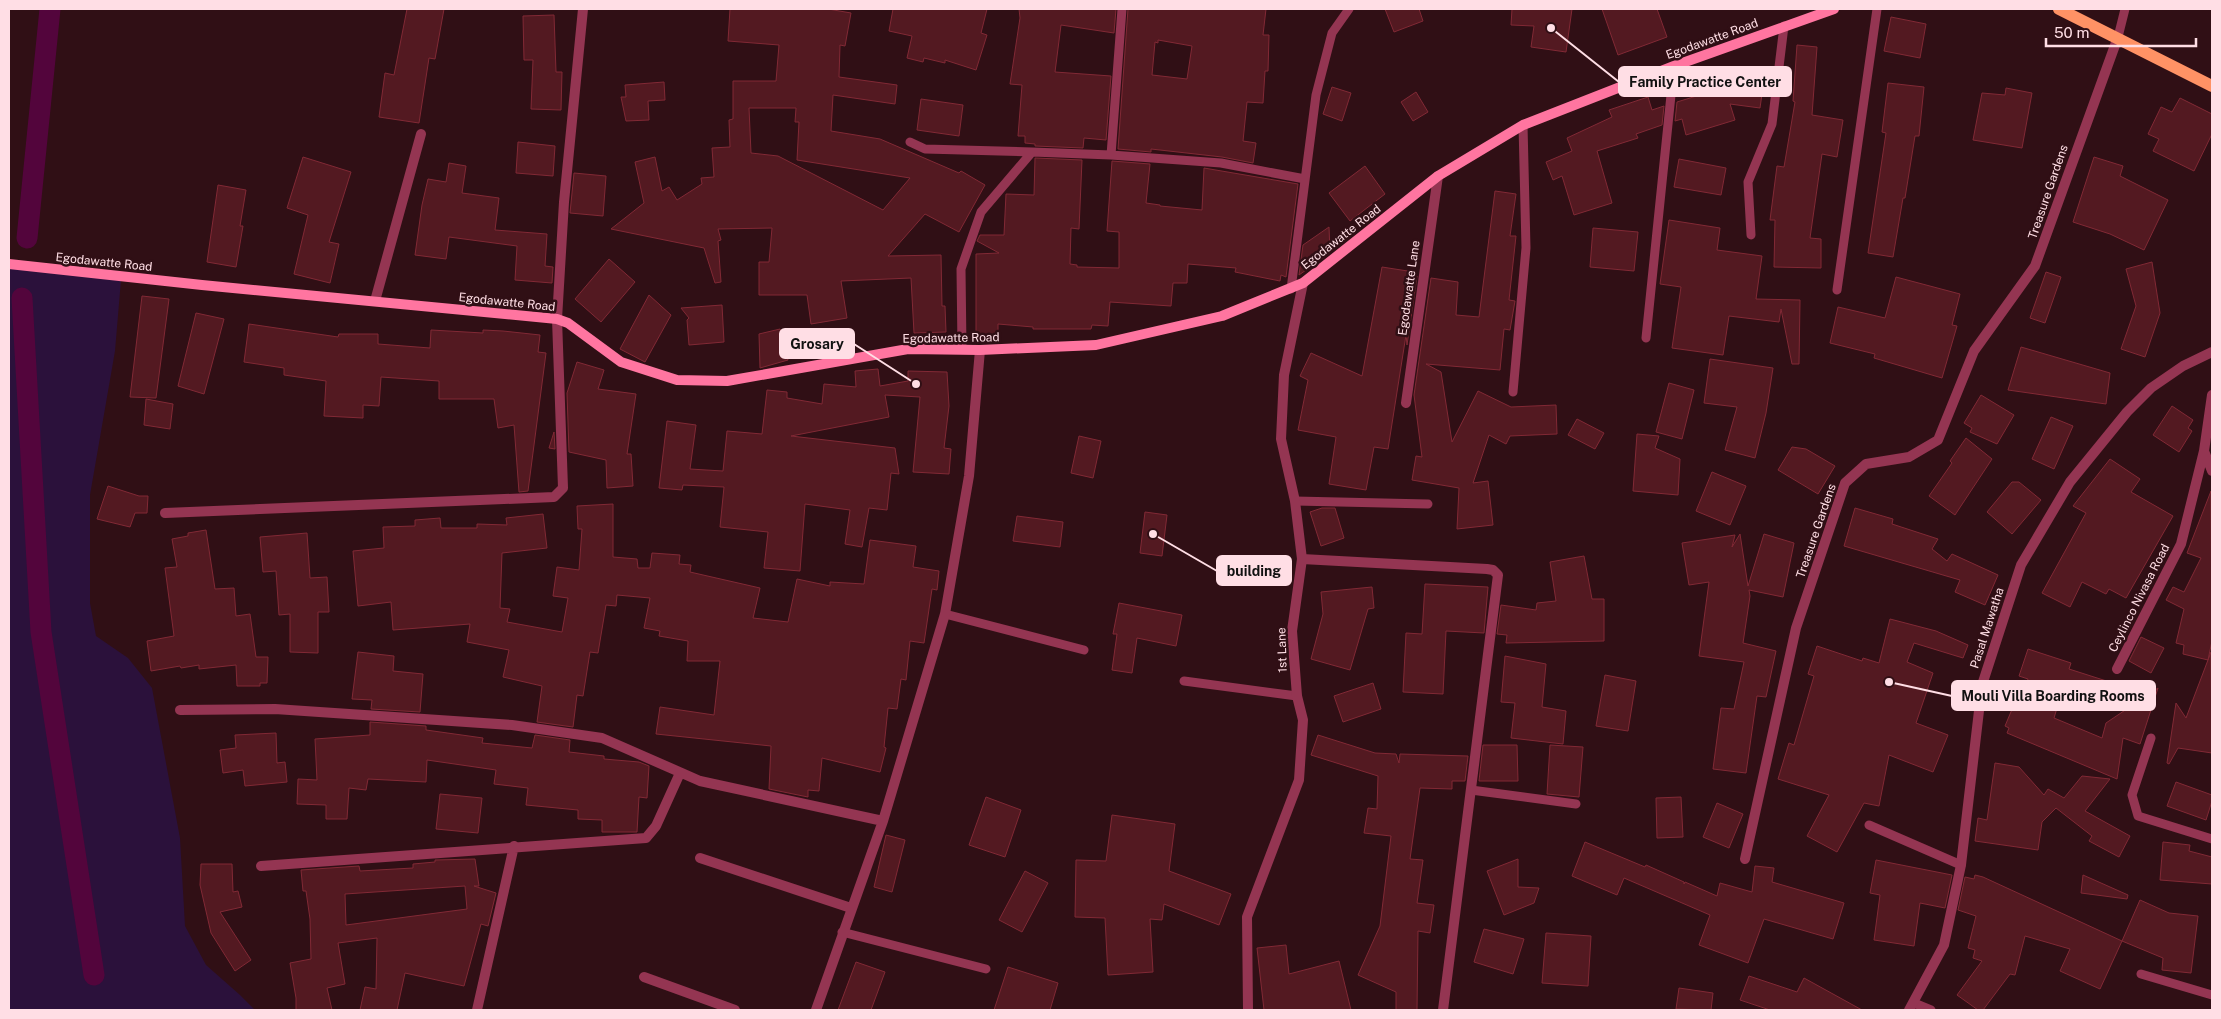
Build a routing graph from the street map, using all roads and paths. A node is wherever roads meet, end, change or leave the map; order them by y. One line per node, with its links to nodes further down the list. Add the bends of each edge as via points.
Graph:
1 (583, 9): 25 (street, via 564,202)
2 (1122, 9): 16 (lane)
3 (1349, 9): 18 (lane, via 1332,33 1316,95)
4 (1834, 9): 8 (street, Egodawatte Road)
5 (1877, 9): 23 (lane)
6 (2059, 9): 9 (main road)
7 (2125, 9): 9 (lane)
8 (1784, 26): 10 (street, Egodawatte Road); 19 (lane, via 1772,124 1748,182)
9 (2118, 37): 11 (main road); 54 (street, Treasure Gardens, via 2035,266 1974,351 1938,440 1909,457 1866,464 1845,483 1796,628)
10 (1674, 66): 12 (street, Egodawatte Road); 26 (lane)
11 (2212, 86)
12 (1523, 125): 17 (street, Egodawatte Road); 30 (lane, via 1526,248)
13 (421, 134): 24 (street)
14 (910, 142): 15 (lane, via 926,149)
15 (1032, 152): 16 (lane); 27 (lane, via 981,212 961,270)
16 (1111, 155): 18 (lane, via 1221,163)
17 (1438, 176): 21 (street, Egodawatte Road); 32 (street, Egodawatte Lane)
18 (1305, 179): 22 (lane)
19 (1751, 235)
20 (9, 264): 24 (street, Egodawatte Road)
21 (1303, 284): 22 (street, Egodawatte Road); 35 (street, 1st Lane, via 1284,375 1281,440)
22 (1291, 290): 28 (street, Egodawatte Road, via 1222,316 1096,346)
23 (1837, 290)
24 (375, 301): 25 (street, Egodawatte Road)
25 (557, 319): 27 (street, Egodawatte Road, via 568,323 620,362 677,380 726,381 908,349); 37 (street, via 563,488 554,497)
26 (1646, 338)
27 (962, 349): 28 (street, Egodawatte Road)
28 (980, 350): 39 (street, via 969,476)
29 (2212, 352): 55 (street, Pasal Mawatha, via 2183,366 2151,388 2127,412 2070,482 2021,565 1982,686)
30 (1513, 392)
31 (2212, 395): 33 (street, Ceylinco Nivasa Road)
32 (1406, 403)
33 (2204, 451): 34 (street); 41 (street, Ceylinco Nivasa Road, via 2181,544)
34 (2212, 471)
35 (1296, 501): 36 (lane); 38 (street, 1st Lane)
36 (1428, 504)
37 (165, 513)
38 (1302, 559): 43 (street, 1st Lane, via 1292,630); 47 (street, via 1487,569 1498,575)
39 (945, 614): 40 (lane); 49 (street)
40 (1084, 650)
41 (2117, 669)
42 (1184, 681): 43 (lane)
43 (1297, 696): 67 (street, 1st Lane, via 1303,720 1299,780 1247,917)
44 (180, 710): 46 (street, via 275,709 512,725 602,738)
45 (2151, 738): 51 (lane, via 2132,795 2138,816)
46 (680, 773): 49 (street, via 700,781); 52 (street, via 656,826 646,838)
47 (1471, 790): 48 (lane); 68 (street)
48 (1576, 804)
49 (883, 821): 57 (street)
50 (1869, 825): 55 (lane)
51 (2212, 839)
52 (514, 846): 56 (street); 64 (street)
53 (700, 858): 57 (street)
54 (1745, 859)
55 (1961, 865): 63 (street, Pasal Mawatha, via 1944,945)
56 (261, 866)
57 (851, 908): 58 (street)
58 (842, 932): 59 (lane); 66 (street)
59 (986, 969)
60 (2141, 974): 62 (lane)
61 (644, 977): 65 (street)
62 (2212, 995)
63 (1911, 1007): 69 (lane)
64 (477, 1010)
65 (735, 1010)
66 (816, 1010)
67 (1248, 1010)
68 (1443, 1010)
69 (1932, 1010)

